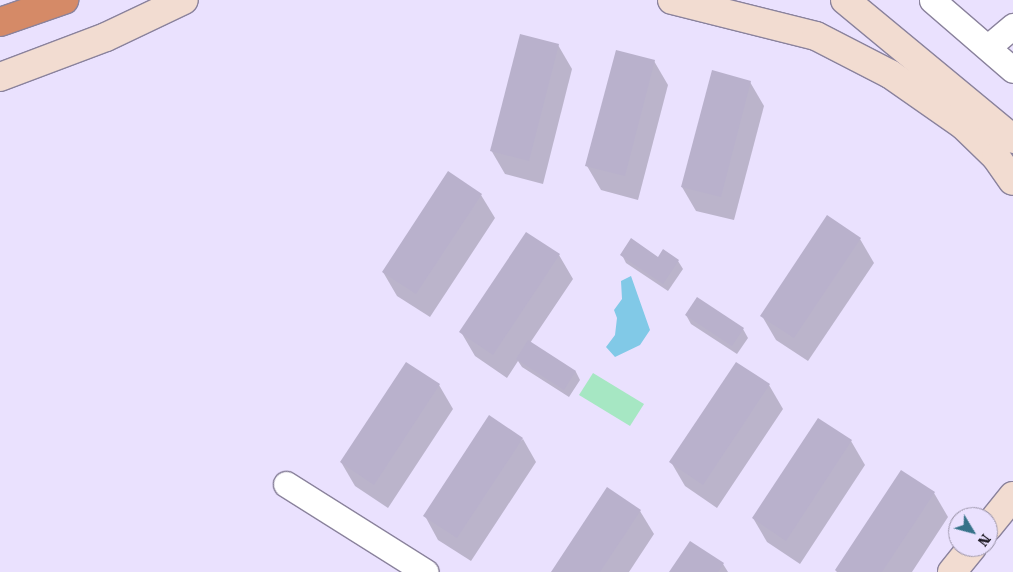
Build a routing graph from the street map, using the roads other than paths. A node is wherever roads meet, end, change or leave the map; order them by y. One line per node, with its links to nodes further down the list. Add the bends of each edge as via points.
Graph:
1 (64, 0): 6 (highway)
2 (184, 0): 10 (main road, via 106,37)
3 (672, 0): 12 (main road, via 816,36 890,74 963,125 996,157)
4 (845, 0): 11 (main road)
5 (932, 0): 8 (street)
6 (0, 22)
7 (1013, 26): 8 (street)
8 (988, 47): 9 (street)
9 (1013, 70)
10 (0, 76)
11 (1013, 139)
12 (1013, 181)
13 (286, 484): 17 (street)
14 (1013, 496): 15 (main road)
15 (998, 515)
16 (964, 557): 18 (main road)
17 (426, 572)
18 (952, 572)

